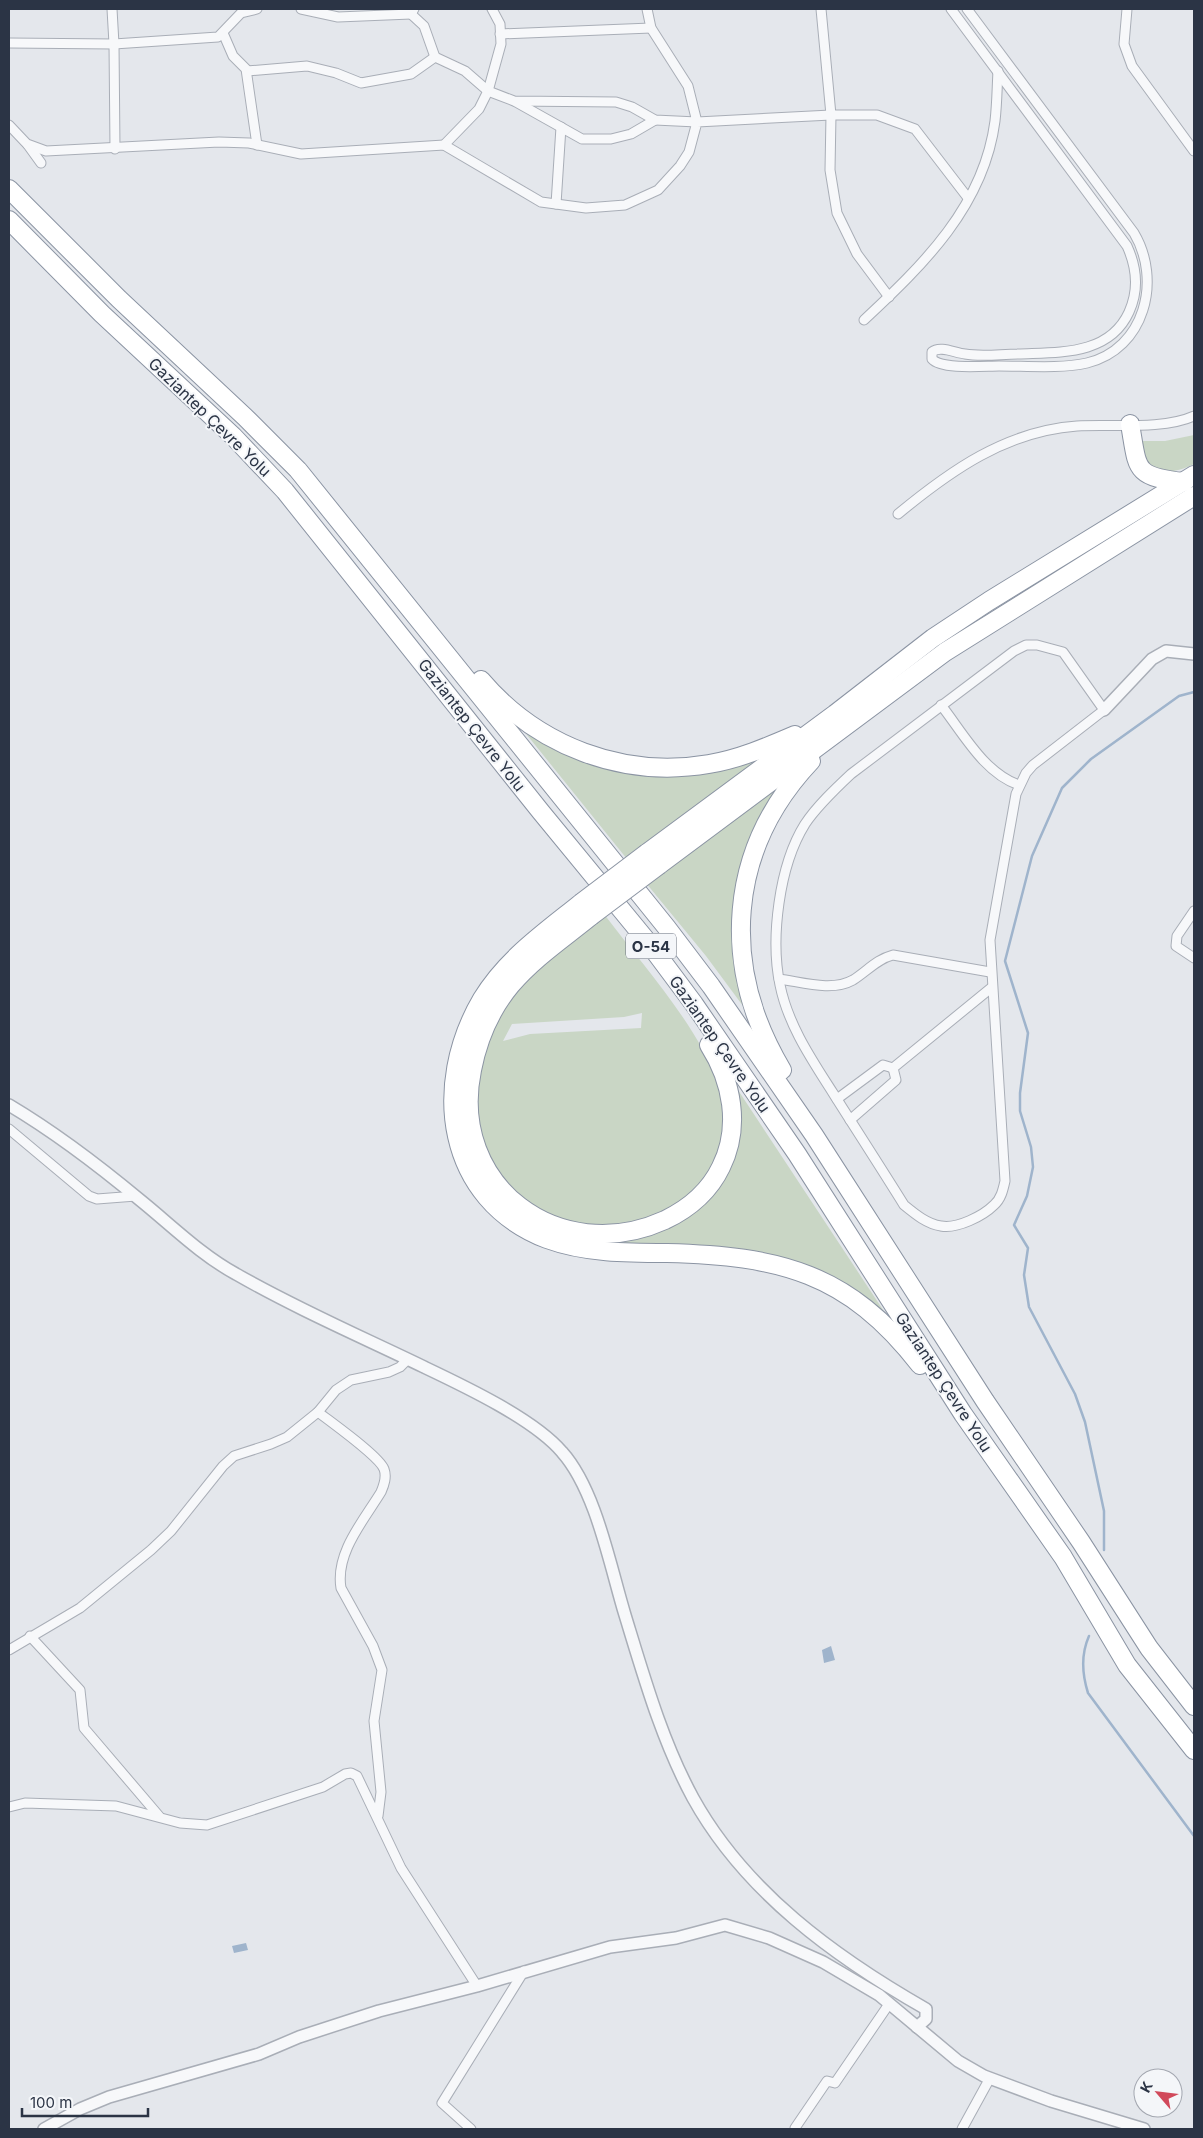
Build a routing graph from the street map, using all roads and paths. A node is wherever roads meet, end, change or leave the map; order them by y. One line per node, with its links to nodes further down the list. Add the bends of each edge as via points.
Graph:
1 (112, 9): 15 (street)
2 (257, 9): 12 (street, via 241,13)
3 (301, 9): 10 (street, via 338,17)
4 (492, 9): 13 (street, via 500,24)
5 (647, 9): 11 (street)
6 (821, 9): 21 (street)
7 (951, 9): 18 (street)
8 (966, 9): 18 (street, via 1134,233 1142,249 1148,269 1148,289 1142,317 1127,340 1097,360 1070,365 964,367 932,359 932,352 939,348 974,355 1062,352 1090,347 1111,336 1120,326 1135,295 1135,267 1127,246)
9 (1127, 9): 30 (street, via 1124,44 1132,66)
10 (413, 11): 16 (street, via 424,26)
11 (651, 28): 13 (street); 23 (street, via 688,86)
12 (223, 33): 15 (street, via 218,37); 17 (street, via 233,56)
13 (500, 34): 19 (street, via 501,44)
14 (9, 43): 15 (street)
15 (114, 44): 29 (street)
16 (435, 56): 17 (street, via 411,74 361,83 307,66); 19 (street, via 465,71)
17 (246, 71): 27 (street)
18 (998, 71): 33 (street, via 995,122 984,166)
19 (488, 91): 20 (street); 28 (street, via 479,109)
20 (514, 101): 22 (street, via 616,102); 25 (street)
21 (831, 115): 23 (street); 33 (street, via 877,115 915,129); 36 (street, via 830,170 837,213 857,254)
22 (655, 120): 23 (street); 25 (street, via 631,134 611,139 582,139)
23 (697, 122): 34 (street, via 689,152 658,190 625,205 586,208)
24 (9, 124): 26 (street)
25 (562, 127): 34 (street)
26 (27, 144): 29 (street, via 46,151); 31 (street)
27 (257, 145): 28 (street, via 301,154); 29 (street, via 219,142)
28 (444, 145): 34 (street, via 541,202)
29 (115, 149)
30 (1194, 150)
31 (41, 163)
32 (9, 189): 42 (highway, Gaziantep Çevre Yolu / O-54, via 298,470)
33 (968, 198): 36 (street, via 936,250)
34 (556, 204)
35 (9, 220): 52 (highway, Gaziantep Çevre Yolu / O-54, via 102,314 233,436 285,491)
36 (889, 297): 37 (street)
37 (864, 320)
38 (1194, 416): 39 (street, via 1170,424)
39 (1130, 424): 40 (highway, via 1138,466 1146,474 1160,480); 41 (street, via 1056,429 1002,445 958,467)
40 (1191, 484): 44 (highway, via 990,600); 45 (highway)
41 (898, 514)
42 (424, 626): 44 (highway, via 461,656 494,695 539,732 563,745 624,764 682,767 709,764 758,751 796,734); 62 (highway, Gaziantep Çevre Yolu / O-54, via 668,928 712,986)
43 (1194, 654): 47 (street, via 1166,651 1152,659)
44 (875, 681): 49 (highway)
45 (886, 695): 49 (highway); 62 (highway, via 815,756 783,794 759,838 744,883 741,950 750,999 767,1046 796,1095)
46 (941, 706): 47 (street, via 1014,652 1026,645 1037,645 1062,652); 48 (street, via 990,768); 55 (street, via 851,774 806,824 792,850 782,883 775,938)
47 (1104, 710): 48 (street, via 1033,765)
48 (1019, 785): 54 (street, via 990,940)
49 (653, 859): 50 (highway, bridge)
50 (586, 910): 52 (highway, via 511,986 491,1016 478,1044 469,1082 470,1127 474,1145 488,1174 522,1208 565,1228 598,1234 618,1233 659,1222 694,1203 717,1176 727,1157 733,1115 724,1071); 66 (highway, via 510,963 483,998 464,1040 453,1088 453,1112 461,1153 477,1186 511,1220 565,1244 617,1252 730,1256 784,1266 826,1283 858,1301 891,1329 937,1390)
51 (1194, 911): 53 (street, via 1177,936 1176,946)
52 (648, 942): 66 (highway, Gaziantep Çevre Yolu / O-54, via 797,1154)
53 (1194, 958)
54 (990, 972): 55 (street, via 893,955 843,984 827,986); 56 (street)
55 (779, 979): 58 (street, via 796,1030)
56 (991, 988): 57 (street); 60 (street, via 1006,1181 995,1205 956,1225 942,1227 928,1222 904,1206)
57 (893, 1068): 58 (street, via 883,1065); 60 (street, via 896,1080)
58 (837, 1100): 60 (street)
59 (9, 1105): 63 (street, via 73,1145)
60 (850, 1120)
61 (9, 1129): 63 (street, via 89,1196 97,1199)
62 (814, 1136): 69 (highway, Gaziantep Çevre Yolu / O-54, via 1149,1648)
63 (136, 1196): 64 (street, via 234,1274)
64 (408, 1359): 65 (street, via 389,1372 351,1380 336,1390); 77 (street, via 500,1406 562,1450 588,1495 666,1742 693,1799 733,1860 780,1908 834,1949 926,2009 926,2019)
65 (318, 1412): 67 (street, via 287,1437 234,1456 151,1550 80,1608); 73 (street, via 377,1458 384,1470 383,1488 345,1554 340,1580 382,1670 374,1721 381,1792)
66 (963, 1414): 70 (highway, Gaziantep Çevre Yolu / O-54, via 1063,1557 1127,1665)
67 (30, 1636): 68 (street); 72 (street, via 80,1690 84,1728)
68 (9, 1650)
69 (1194, 1706)
70 (1194, 1750)
71 (9, 1807): 72 (street, via 25,1803 116,1806)
72 (159, 1816): 73 (street, via 193,1826 207,1825 323,1788 352,1773 357,1776)
73 (378, 1817): 75 (street, via 401,1868)
74 (524, 1971): 75 (street); 76 (street, via 610,1947 676,1938 725,1926 769,1938 823,1962); 81 (street, via 442,2103)
75 (477, 1986): 80 (street, via 379,2011 299,2037 259,2054 109,2097)
76 (889, 2004): 77 (street); 79 (street, via 835,2083 828,2082)
77 (917, 2027): 78 (street, via 958,2061)
78 (990, 2078): 82 (street); 83 (street, via 1051,2101)
79 (795, 2128)
80 (44, 2129)
81 (471, 2129)
82 (962, 2129)
83 (1144, 2129)

